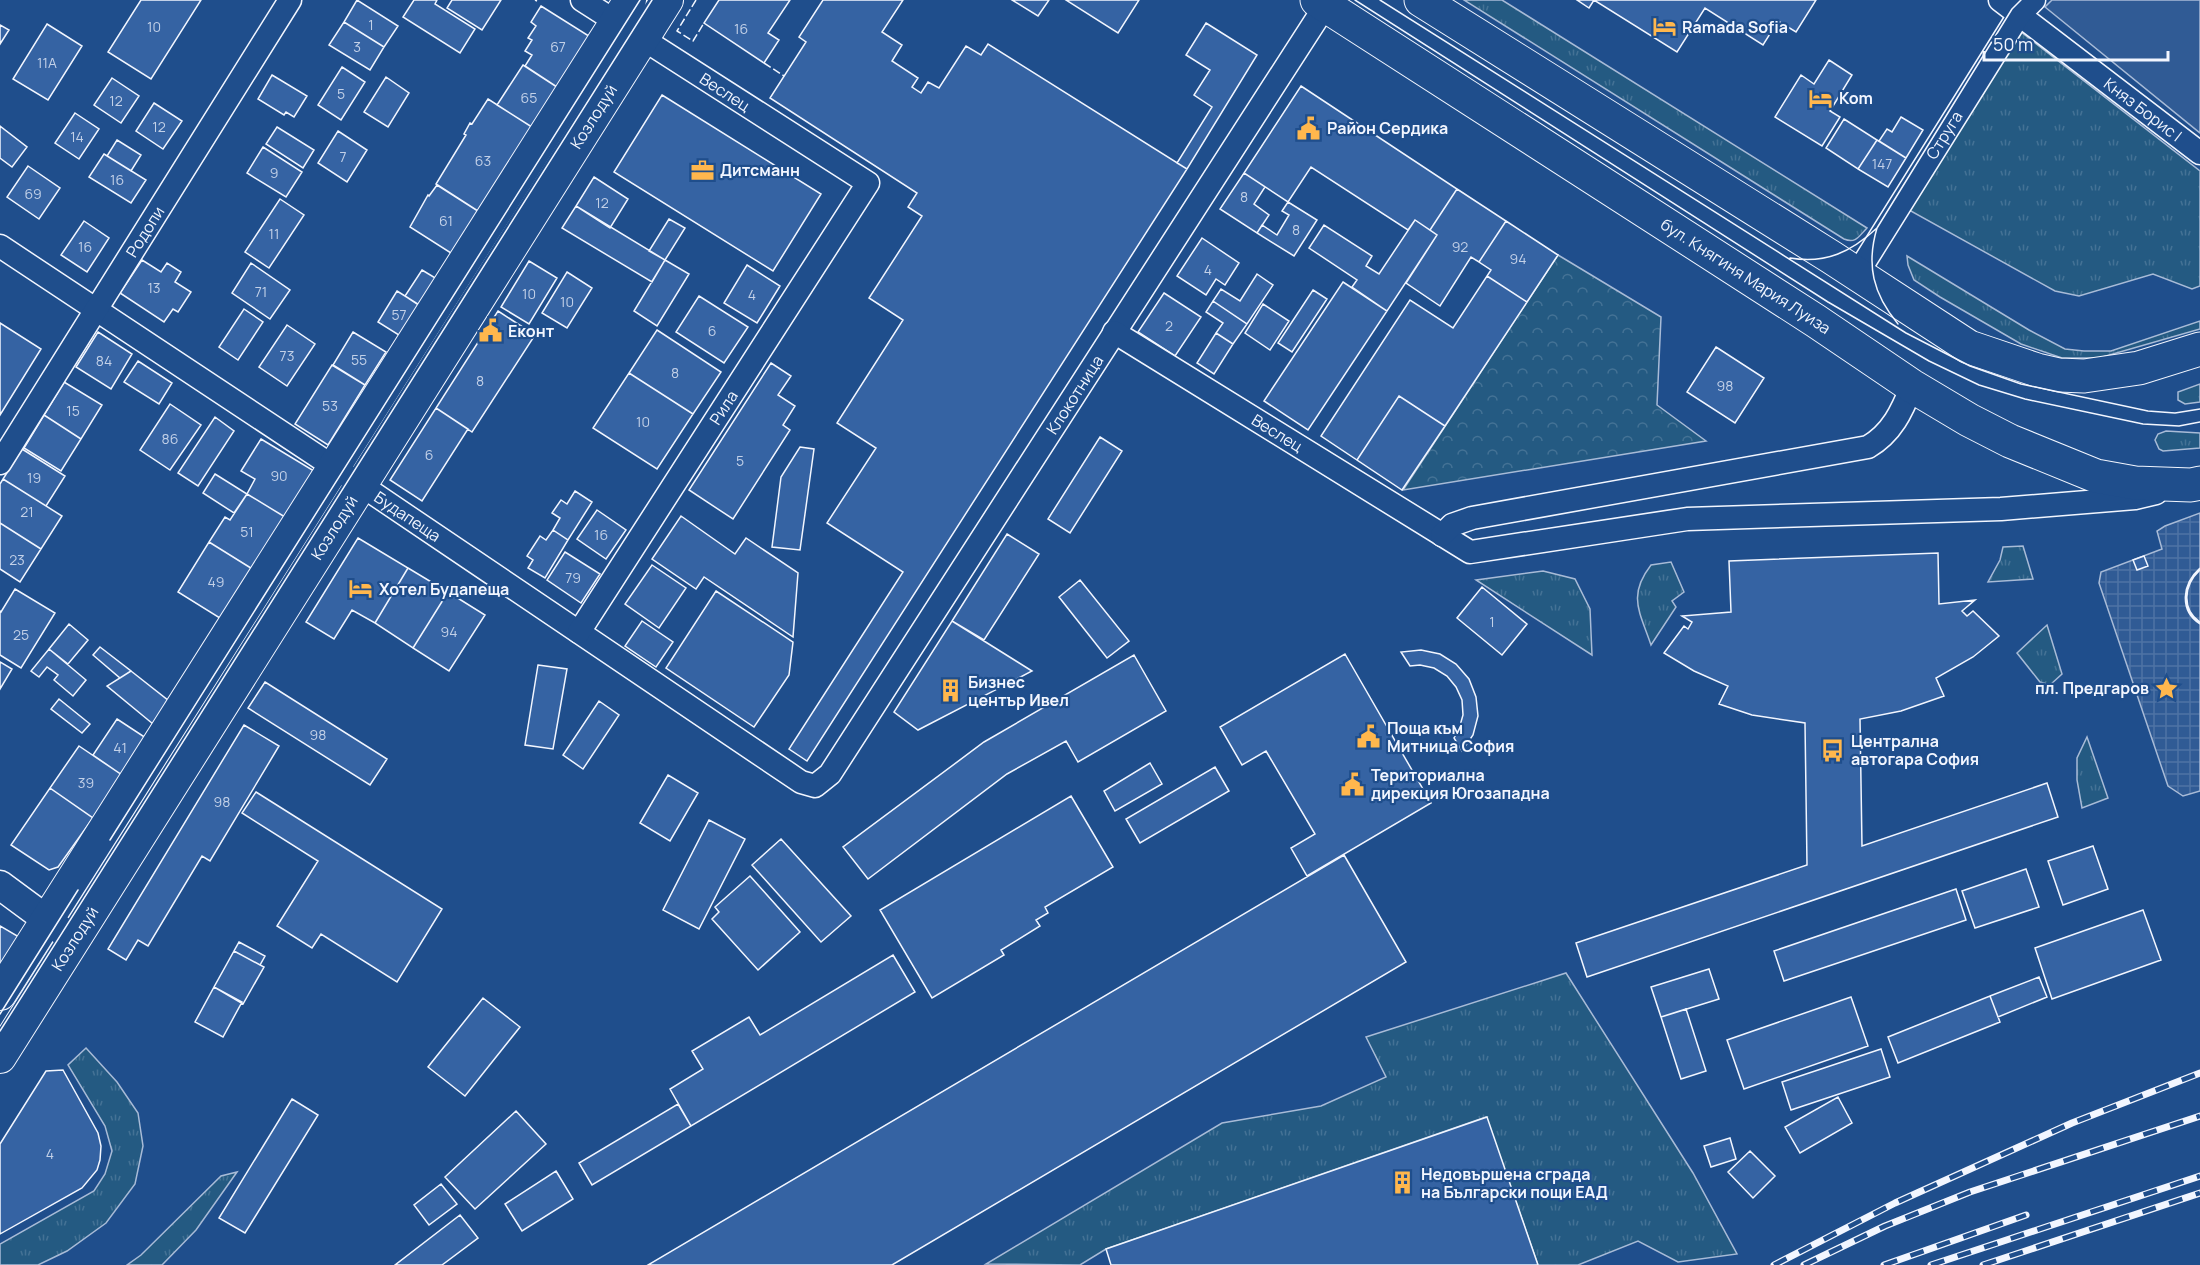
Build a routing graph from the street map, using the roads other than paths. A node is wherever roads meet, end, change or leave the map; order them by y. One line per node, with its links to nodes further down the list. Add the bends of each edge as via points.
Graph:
1 (290, 0): 14 (street, Родопи)
2 (582, 0): 8 (street, Веслец)
3 (667, 0): 9 (main road, Козлодуй)
4 (1420, 0): 13 (main road)
5 (2000, 0): 7 (street, Княз Борис I)
6 (1324, 2): 15 (street, Клокотница); 17 (main road, бул. Княгиня Мария Луиза)
7 (2027, 8): 10 (street, Княз Борис I); 13 (street, Струга)
8 (623, 11): 9 (street, Веслец); 19 (main road, Козлодуй)
9 (643, 39): 11 (street, Веслец); 21 (main road, Козлодуй)
10 (2200, 153)
11 (868, 183): 23 (street, Рила)
12 (0, 246): 14 (street, Будапеща)
13 (1857, 274): 16 (main road, via 1969,347 2010,363 2059,375 2105,374 2139,368)
14 (96, 309): 18 (street, Родопи); 19 (street, Будапеща)
15 (1114, 332): 22 (street, Веслец); 24 (street, Клокотница, via 830,774)
16 (2200, 349)
17 (1912, 386): 20 (main road, бул. Княгиня Мария Луиза, via 2010,441 2096,476 2135,483); 22 (street, via 1890,430 1868,447 1472,518 1452,525)
18 (0, 463)
19 (334, 467): 21 (street, Будапеща); 26 (main road, Козлодуй)
20 (2196, 484): 22 (street, Веслец, via 2135,498 2001,509 1687,519 1473,553)
21 (361, 485): 23 (street, Будапеща); 27 (main road, Козлодуй)
22 (1442, 535)
23 (579, 632): 24 (street, Будапеща, via 801,782)
24 (815, 786)
25 (0, 885): 26 (street)
26 (46, 921): 27 (street); 28 (main road, Козлодуй)
27 (75, 939): 29 (main road, Козлодуй)
28 (0, 994)
29 (0, 1057)

